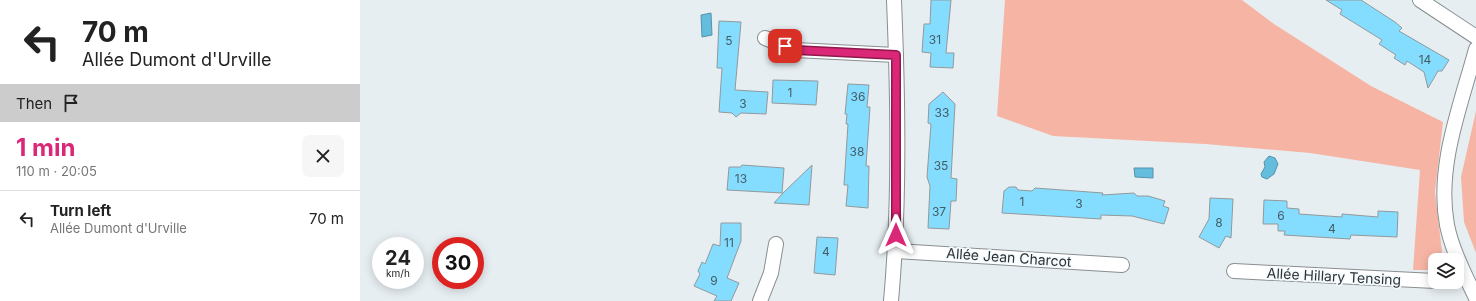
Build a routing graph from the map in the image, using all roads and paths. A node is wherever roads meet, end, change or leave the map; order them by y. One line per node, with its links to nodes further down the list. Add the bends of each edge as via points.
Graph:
1 (894, 0): 6 (street)
2 (1420, 0): 3 (street)
3 (1476, 37)
4 (765, 38): 6 (street, via 795,50)
5 (1476, 49): 9 (street, via 1446,163 1443,192 1447,225)
6 (896, 55): 8 (street)
7 (776, 244): 15 (street, via 771,273)
8 (896, 251): 10 (street, Allée Jean Charcot); 16 (street)
9 (1456, 253)
10 (1122, 265)
11 (1234, 272): 12 (street, Allée Hillary Tensing)
12 (1428, 281)
13 (1464, 282): 14 (street)
14 (1476, 298)
15 (760, 301)
16 (891, 301)

